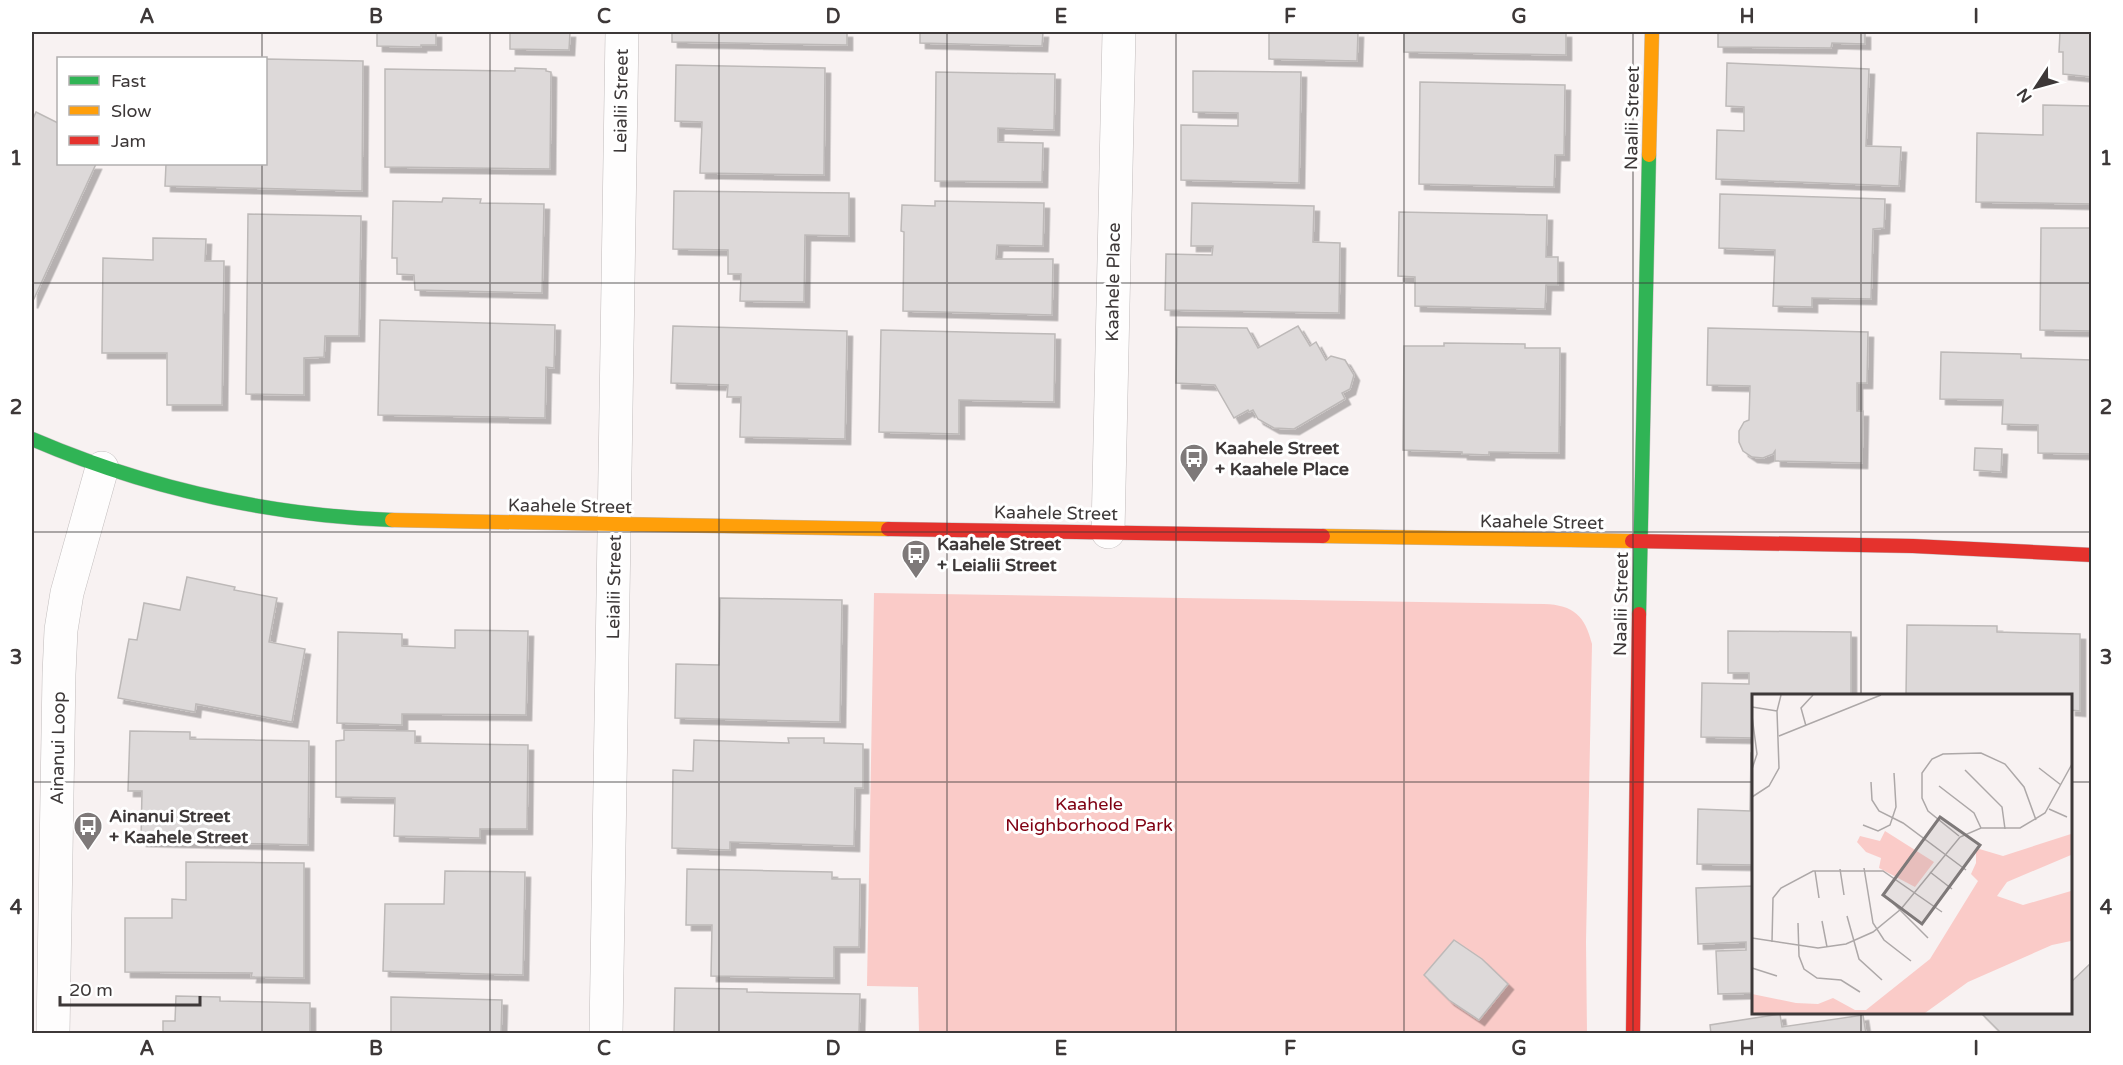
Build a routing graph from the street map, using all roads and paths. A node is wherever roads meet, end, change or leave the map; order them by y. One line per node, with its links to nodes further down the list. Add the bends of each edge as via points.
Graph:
1 (622, 32): 6 (street, Leialii Street)
2 (1119, 32): 7 (street, Kaahele Place)
3 (1652, 32): 8 (street, Naalii Street)
4 (32, 439): 5 (street, Kaahele Street)
5 (102, 468): 6 (street, Kaahele Street, via 253,506 330,516); 10 (street, Ainanui Loop, via 67,593 61,630)
6 (615, 525): 7 (street, Kaahele Street); 11 (street, Leialii Street)
7 (1108, 532): 8 (street, Kaahele Street)
8 (1641, 542): 9 (street, Kaahele Street, via 1913,546); 12 (street, Naalii Street)
9 (2091, 555)
10 (53, 1034)
11 (606, 1034)
12 (1633, 1034)

